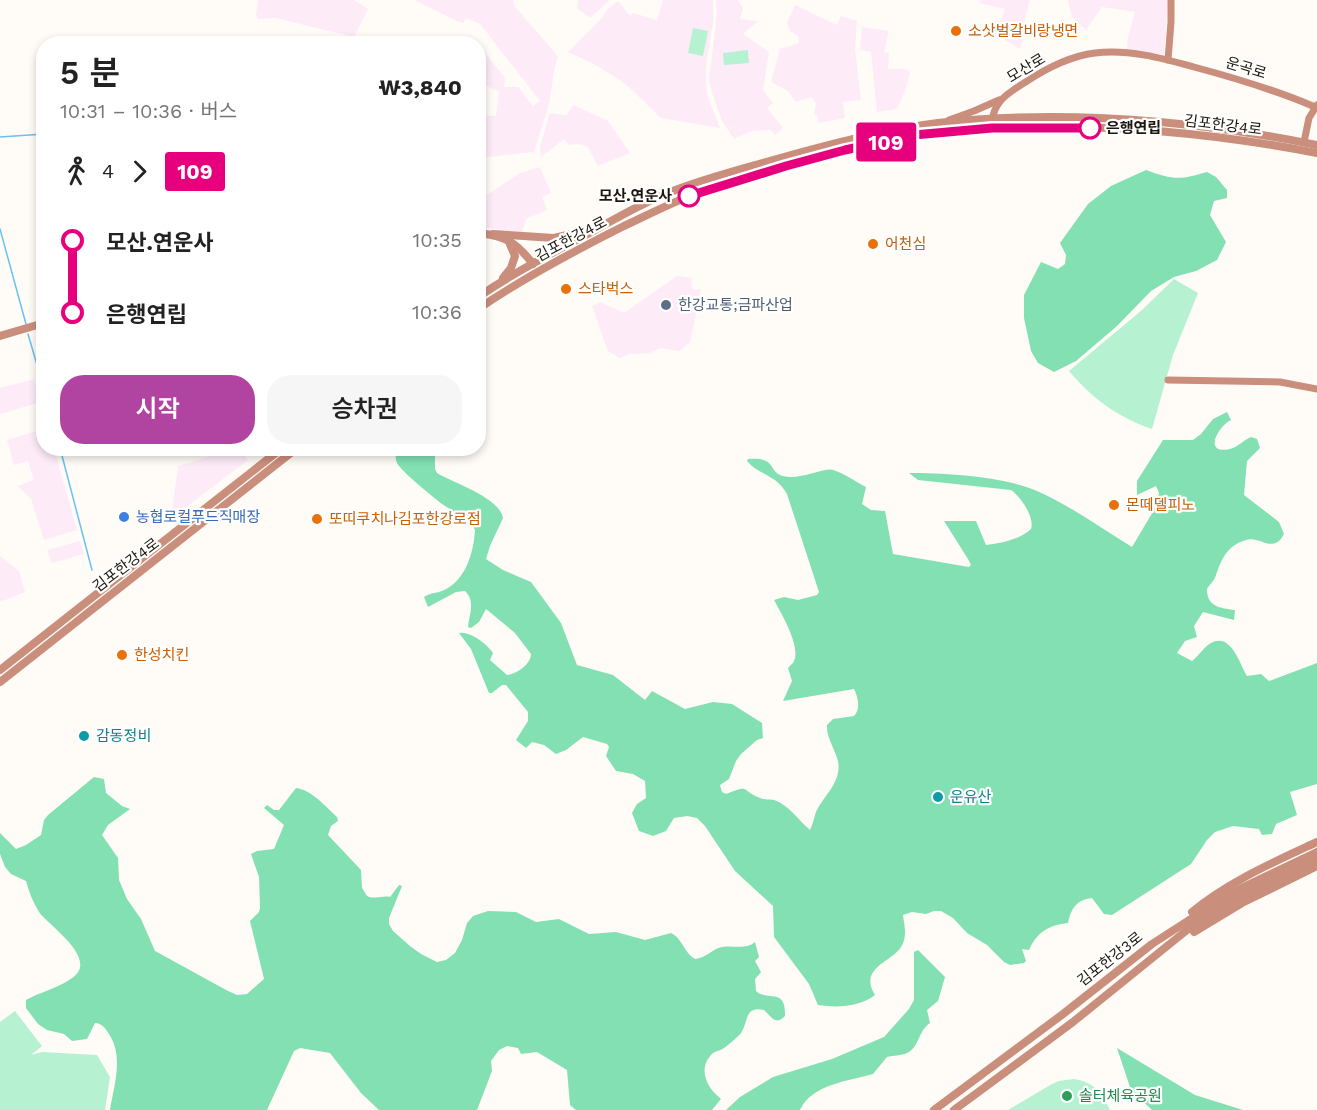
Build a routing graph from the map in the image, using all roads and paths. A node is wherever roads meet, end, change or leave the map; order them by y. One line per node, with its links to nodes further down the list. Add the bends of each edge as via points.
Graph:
1 (1171, 0): 2 (street)
2 (1168, 60): 3 (street, 모산로, via 1116,52 1079,56 1035,76); 4 (street, 운곡로)
3 (999, 100): 5 (street); 6 (street, 모산로)
4 (1316, 106): 7 (street, via 1309,117)
5 (937, 123): 6 (street, 김포한강4로); 10 (street, 김포한강4로, via 841,142 716,177 676,190)
6 (992, 124): 7 (street, 김포한강4로, via 1129,118); 9 (street, 김포한강4로, via 1149,130 1238,139); 17 (street, 김포한강4로, via 845,150 698,193 579,249)
7 (1305, 142): 8 (street, 김포한강4로)
8 (1317, 144)
9 (1317, 153)
10 (601, 227): 12 (street, via 554,238); 14 (street, 김포한강4로)
11 (486, 234): 12 (street)
12 (493, 234): 13 (street)
13 (508, 239): 14 (street); 15 (street, via 515,256 511,268)
14 (533, 264): 15 (street, 김포한강4로)
15 (497, 284): 16 (street, 김포한강4로)
16 (486, 292)
17 (486, 304)
18 (36, 325): 19 (street)
19 (0, 336)
20 (1168, 380): 21 (street, via 1280,382)
21 (1317, 389)
22 (272, 456): 24 (street, 김포한강4로)
23 (287, 456): 25 (street, 김포한강4로)
24 (0, 670)
25 (0, 682)
26 (1317, 842): 30 (street, via 1201,904)
27 (1317, 852): 30 (street, 김포한강3로, via 1231,893)
28 (1317, 860): 31 (street, 김포한강3로, via 1234,899)
29 (1317, 867): 31 (street, via 1242,903)
30 (1152, 944): 32 (street, 김포한강3로)
31 (1162, 950): 33 (street, 김포한강3로)
32 (934, 1110)
33 (954, 1110)

